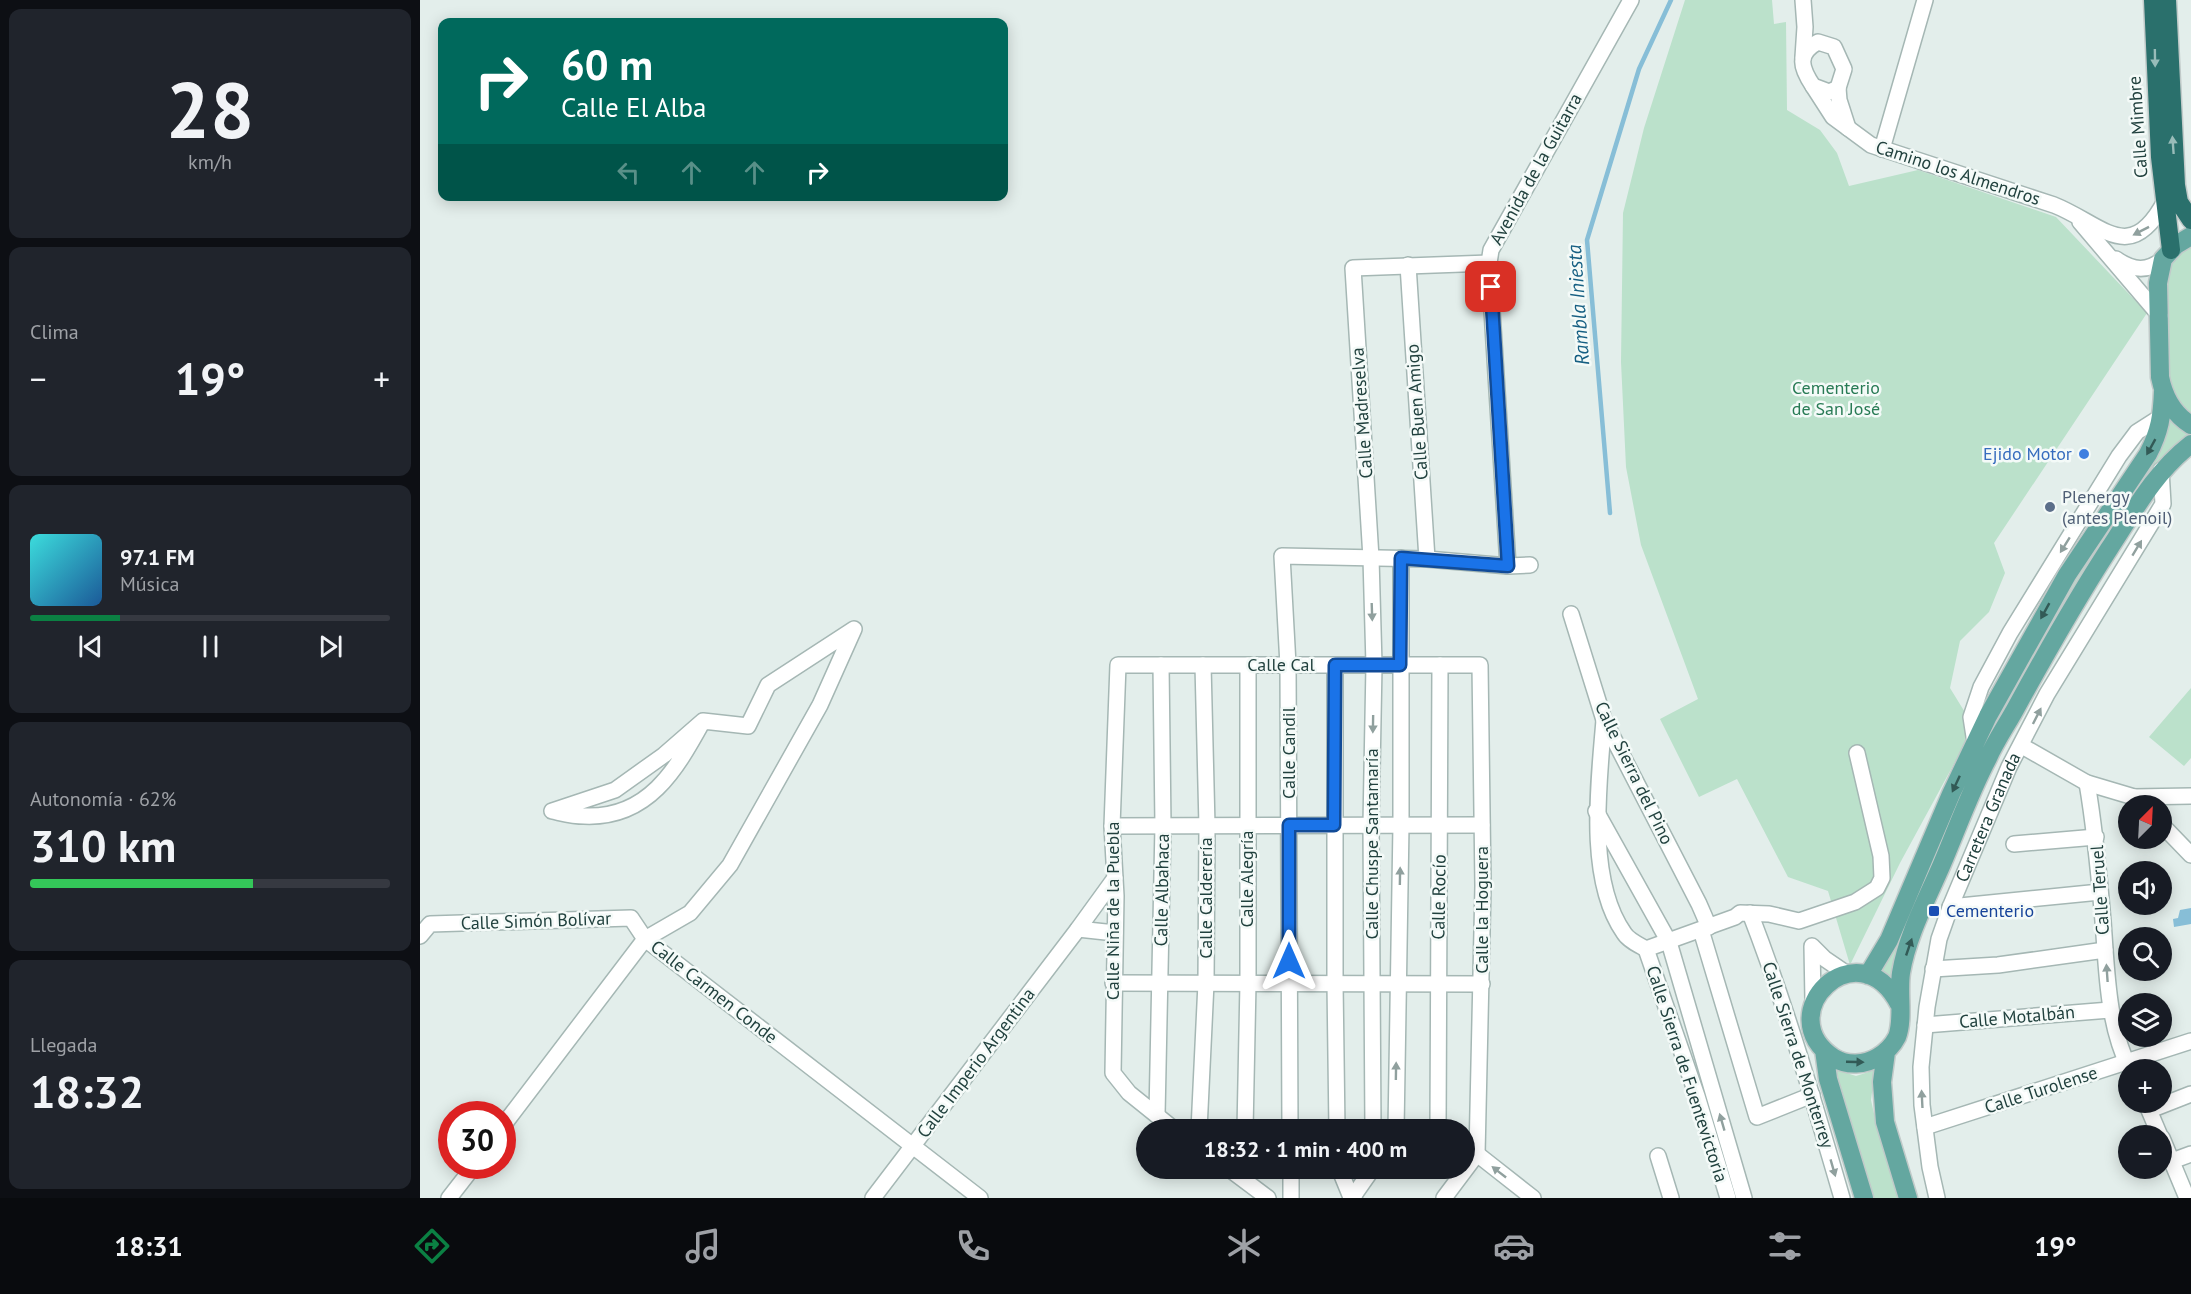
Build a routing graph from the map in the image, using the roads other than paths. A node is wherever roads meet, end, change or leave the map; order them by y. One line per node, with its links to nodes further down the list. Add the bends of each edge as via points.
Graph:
1 (1630, 0): 19 (street, Avenida de la Guitarra, via 1491,250)
2 (1803, 0): 6 (street)
3 (1925, 0): 12 (street)
4 (2153, 0): 13 (highway, Calle Mimbre, one-way to 13)
5 (2167, 0): 15 (highway, Calle Mimbre, one-way to 5, via 2179,202 2176,185)
6 (1805, 17): 7 (street); 8 (street)
7 (1827, 43): 8 (street, via 1811,45); 10 (street, via 1834,47 1844,69)
8 (1803, 58): 9 (street)
9 (1813, 86): 10 (street, via 1829,92); 11 (street, Camino los Almendros, via 1833,117)
10 (1838, 88): 11 (street)
11 (1848, 128): 12 (street, Camino los Almendros)
12 (1882, 149): 14 (street, Camino los Almendros)
13 (2165, 201): 14 (street, Camino los Almendros, one-way to 14, via 2149,227 2120,237); 18 (highway, Calle Mimbre)
14 (2071, 212): 17 (street)
15 (2191, 220)
16 (2191, 236): 18 (main road)
17 (2098, 244): 18 (street, via 2133,269 2154,266); 21 (street)
18 (2167, 254): 21 (main road, via 2158,283)
19 (1489, 263): 20 (street); 30 (street, Avenida de la Guitarra)
20 (1408, 265): 26 (street, Calle Madreselva, via 1353,268); 28 (street, Calle Buen Amigo)
21 (2160, 316): 22 (main road)
22 (2163, 391): 23 (main road, via 2172,407); 81 (main road, one-way to 81, via 2158,435 2050,603 1988,716 1889,940)
23 (2191, 425)
24 (2191, 444): 25 (main road, Carretera Granada)
25 (2161, 470): 44 (street, Carretera Granada, one-way to 25, via 2048,694 2163,504); 93 (main road, Carretera Granada, one-way to 25, via 1901,971 1911,939 1988,757 2081,592)
26 (1371, 558): 27 (street); 36 (street, Calle Candil, via 1282,556); 38 (street, Calle Chuspe Santamaría, one-way to 38)
27 (1401, 558): 28 (street); 39 (street, Calle Chuspe Santamaría)
28 (1427, 559): 30 (street)
29 (1530, 565): 30 (street)
30 (1508, 566)
31 (1571, 614): 42 (street, Calle Sierra del Pino)
32 (1118, 665): 33 (street, Calle Cal); 57 (street, Calle Niña de la Puebla)
33 (1161, 665): 34 (street, Calle Cal); 58 (street, Calle Albahaca)
34 (1203, 665): 35 (street, Calle Cal); 59 (street, Calle Calderería)
35 (1248, 665): 36 (street, Calle Cal); 60 (street, Calle Alegría)
36 (1288, 665): 37 (street, Calle Cal); 51 (street, Calle Candil)
37 (1335, 665): 38 (street, Calle Cal); 52 (street)
38 (1374, 665): 39 (street, Calle Cal); 53 (street, Calle Chuspe Santamaría, one-way to 53)
39 (1400, 665): 40 (street, Calle Cal); 54 (street, Calle Chuspe Santamaría)
40 (1440, 665): 41 (street, Calle Cal); 55 (street, Calle Rocío)
41 (1480, 665): 56 (street, Calle la Hoguera)
42 (1604, 720): 50 (street); 70 (street, Calle Sierra del Pino, via 1700,904)
43 (703, 721): 43 (street, via 679,764 647,799 617,812 585,816 552,811 615,790); 74 (street, via 747,726 768,685 854,629 820,705 730,865 690,913)
44 (2022, 746): 46 (street); 67 (street, Carretera Granada, via 2009,767)
45 (1857, 753): 69 (street, via 1881,856 1882,878 1877,888 1855,902)
46 (2087, 783): 47 (street); 62 (street, Calle Teruel)
47 (2121, 795)
48 (2191, 796): 49 (street)
49 (2172, 798)
50 (1596, 811): 75 (street); 77 (street, via 1604,894 1624,935)
51 (1289, 825): 52 (street); 60 (street); 86 (street, Calle Candil)
52 (1334, 825): 53 (street); 87 (street)
53 (1371, 825): 54 (street); 88 (street, Calle Chuspe Santamaría)
54 (1401, 825): 55 (street); 89 (street, Calle Chuspe Santamaría, one-way to 54)
55 (1440, 825): 56 (street); 90 (street, Calle Rocío)
56 (1482, 825): 91 (street, Calle la Hoguera)
57 (1112, 826): 58 (street); 65 (street, Calle Niña de la Puebla)
58 (1163, 826): 59 (street); 83 (street, Calle Albahaca)
59 (1207, 826): 60 (street); 84 (street, Calle Calderería)
60 (1247, 826): 85 (street, Calle Alegría)
61 (2172, 835): 64 (street)
62 (2096, 837): 63 (street); 66 (street, Calle Teruel)
63 (2014, 844)
64 (2191, 855)
65 (1115, 878): 71 (street, Calle Imperio Argentina); 72 (street, Calle Niña de la Puebla)
66 (2100, 892): 67 (street); 78 (street, Calle Teruel)
67 (1950, 907): 79 (street, Carretera Granada)
68 (1750, 913): 69 (street); 70 (street, via 1740,913); 103 (street, Calle Sierra de Monterrey)
69 (1804, 919): 76 (street)
70 (1705, 928): 75 (street); 103 (street, Calle Sierra del Pino, via 1757,1117)
71 (1078, 929): 72 (street); 117 (street, Calle Imperio Argentina)
72 (1114, 933): 82 (street, Calle Niña de la Puebla)
73 (420, 936): 74 (street, Calle Simón Bolívar, via 430,924 632,918)
74 (645, 939): 105 (street, Calle Carmen Conde); 117 (street, Calle Carmen Conde)
75 (1669, 942): 77 (street); 138 (street, one-way to 75)
76 (1812, 946): 80 (street); 92 (street)
77 (1646, 949): 137 (street, Calle Sierra de Fuentevictoria)
78 (2105, 950): 79 (street, via 1998,965); 94 (street, Calle Teruel, one-way to 78)
79 (1933, 969): 95 (street, Carretera Granada)
80 (1847, 974): 81 (main road); 92 (main road, via 1821,988)
81 (1868, 975): 93 (main road, via 1892,991)
82 (1113, 982): 83 (street); 106 (street, Calle Niña de la Puebla, via 1113,1073 1129,1093)
83 (1160, 982): 84 (street); 106 (street, Calle Albahaca)
84 (1206, 983): 85 (street); 108 (street, Calle Calderería)
85 (1248, 983): 86 (street); 109 (street, Calle Alegría)
86 (1289, 983): 87 (street); 110 (street, Calle Candil)
87 (1335, 983): 88 (street); 111 (street)
88 (1372, 983): 89 (street); 112 (street, Calle Chuspe Santamaría)
89 (1398, 984): 90 (street); 113 (street, Calle Chuspe Santamaría, one-way to 89)
90 (1438, 984): 91 (street); 114 (street, Calle Rocío)
91 (1482, 984): 115 (street, Calle la Hoguera)
92 (1813, 1001): 97 (main road, via 1810,1019 1814,1036)
93 (1899, 1004): 98 (main road, Carretera Granada, via 1899,1030)
94 (2109, 1010): 95 (street, Calle Motalbán); 99 (street, Calle Teruel)
95 (1925, 1025): 116 (street, Carretera Granada, one-way to 95, via 1921,1067)
96 (2191, 1041): 100 (street, Calle Turolense)
97 (1824, 1050): 98 (main road, one-way to 98, via 1838,1060 1854,1064 1871,1061); 140 (main road, via 1828,1079)
98 (1886, 1052): 141 (main road, Carretera Granada, via 1882,1082 1885,1122)
99 (2124, 1059)
100 (2146, 1059)
101 (2118, 1069): 116 (street, Calle Turolense)
102 (2191, 1094): 104 (street)
103 (1812, 1095): 139 (street, Calle Sierra de Monterrey, one-way to 139)
104 (2172, 1099)
105 (516, 1109)
106 (1157, 1115): 107 (street, Calle Niña de la Puebla)
107 (1162, 1119)
108 (1200, 1119)
109 (1245, 1119)
110 (1290, 1119)
111 (1337, 1119)
112 (1373, 1119)
113 (1396, 1119)
114 (1438, 1119)
115 (1473, 1119)
116 (1925, 1127): 142 (street, Carretera Granada)
117 (912, 1146): 131 (street, Calle Imperio Argentina); 132 (street, Calle Carmen Conde)
118 (1475, 1154): 129 (street, one-way to 118)
119 (2191, 1154): 121 (street)
120 (1658, 1155): 136 (street)
121 (2172, 1161): 143 (street)
122 (464, 1179): 130 (street)
123 (1249, 1179): 133 (street)
124 (1291, 1179): 134 (street)
125 (1343, 1179): 128 (street)
126 (1365, 1179): 128 (street)
127 (1455, 1179): 135 (street)
128 (1353, 1196)
129 (1530, 1197)
130 (449, 1198)
131 (873, 1198)
132 (980, 1198)
133 (1268, 1198)
134 (1291, 1198)
135 (1444, 1198)
136 (1671, 1198)
137 (1728, 1198)
138 (1743, 1198)
139 (1842, 1198)
140 (1864, 1198)
141 (1908, 1198)
142 (1936, 1198)
143 (2187, 1198)

